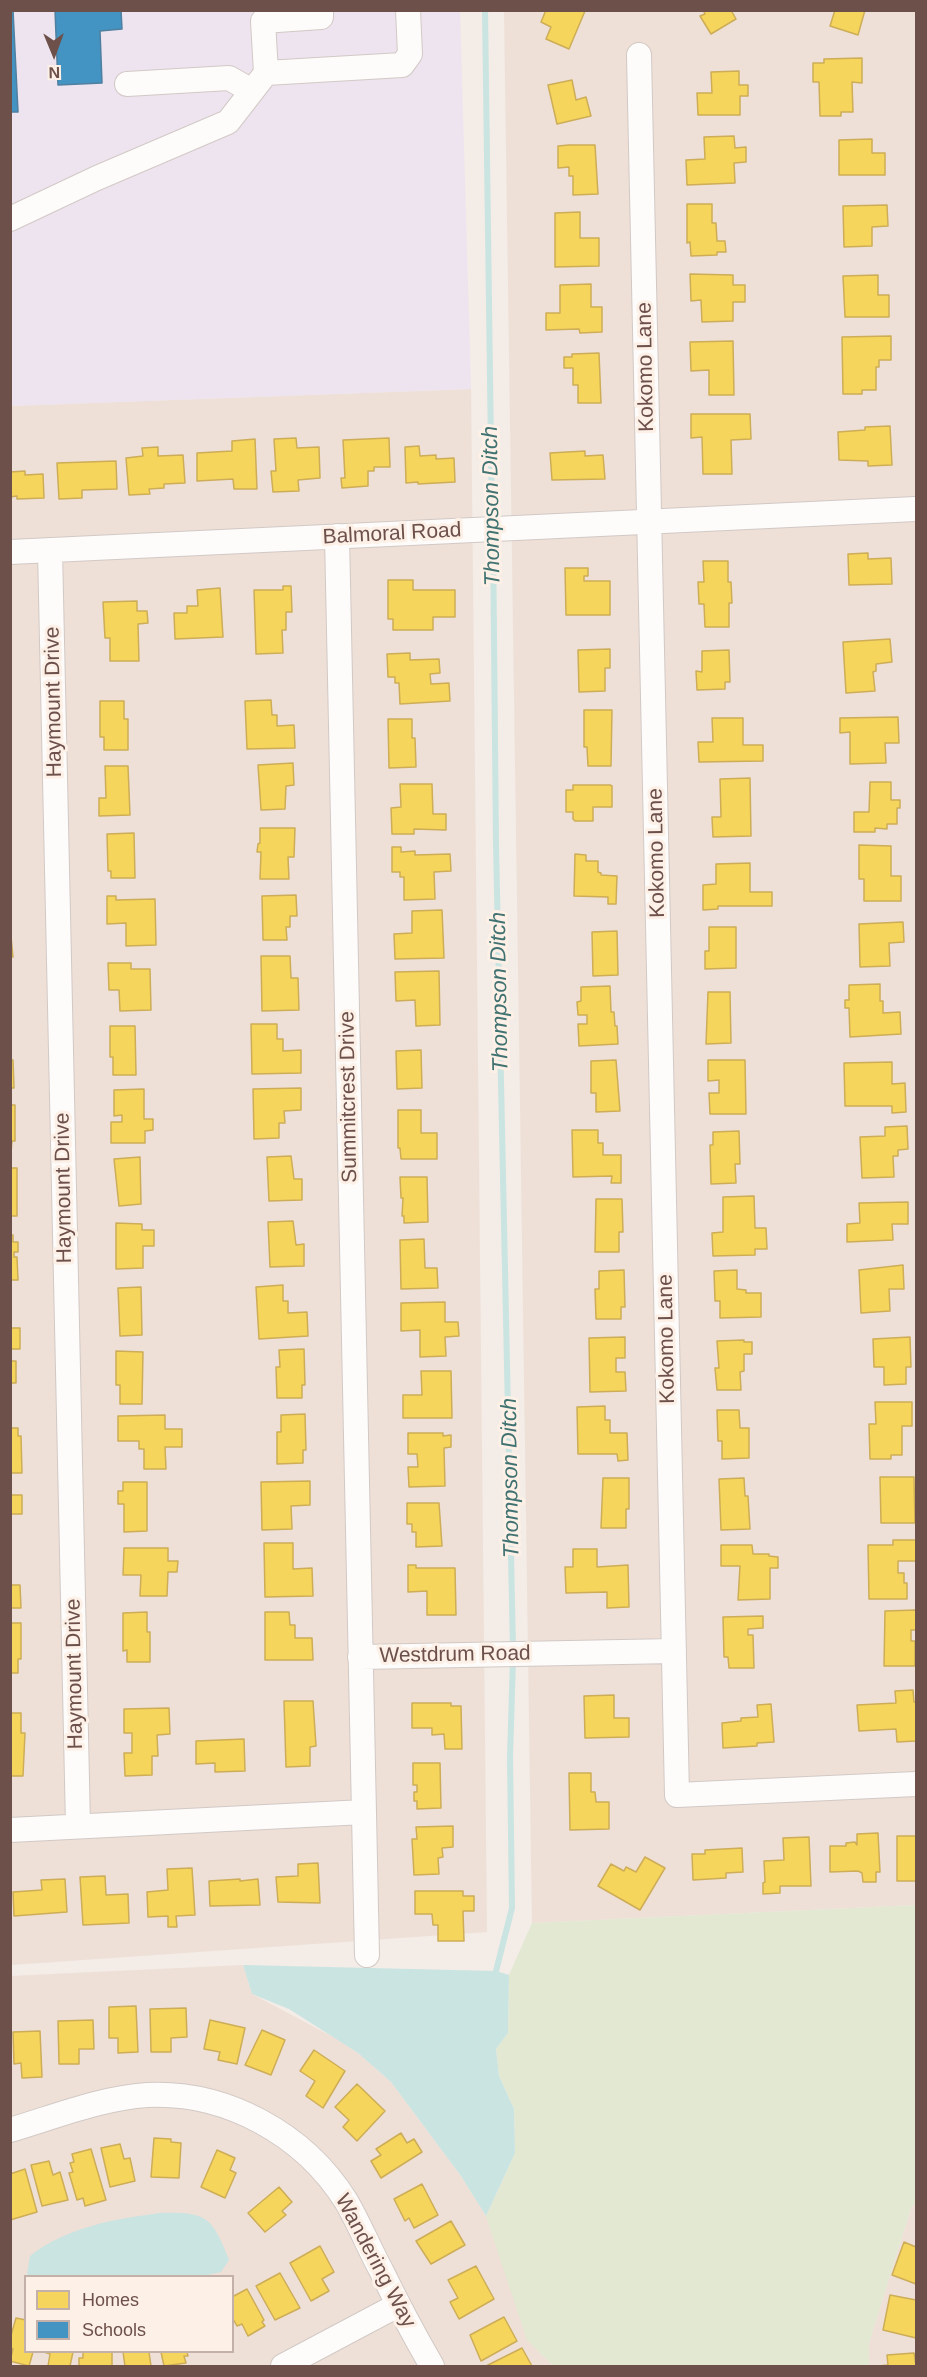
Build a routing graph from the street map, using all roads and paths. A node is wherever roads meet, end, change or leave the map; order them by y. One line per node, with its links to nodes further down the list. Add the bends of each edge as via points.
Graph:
1 (321, 10): 4 (street, via 321,17 263,21)
2 (408, 10): 4 (street, via 410,54 402,65)
3 (639, 54): 8 (street, Kokomo Lane)
4 (259, 82): 5 (street, via 229,78); 6 (street, via 228,122 97,177)
5 (126, 84)
6 (10, 219)
7 (916, 508): 8 (street, Balmoral Road)
8 (650, 522): 9 (street, Balmoral Road); 12 (street, Kokomo Lane)
9 (337, 536): 10 (street, Balmoral Road); 13 (street, Summitcrest Drive)
10 (50, 550): 11 (street, Balmoral Road); 16 (street, Haymount Drive)
11 (10, 552)
12 (674, 1651): 13 (street, Westdrum Road); 14 (street, via 676,1795)
13 (360, 1657): 15 (street, Westdrum Road)
14 (916, 1784)
15 (364, 1812): 16 (street); 18 (street, Westdrum Road)
16 (78, 1827): 17 (street)
17 (10, 1830)
18 (367, 1955)
19 (10, 2130): 20 (street, Wandering Way, via 145,2095 186,2097 238,2110 290,2140 325,2173 346,2203)
20 (398, 2305): 21 (street); 22 (street, Wandering Way)
21 (283, 2367)
22 (432, 2367)

